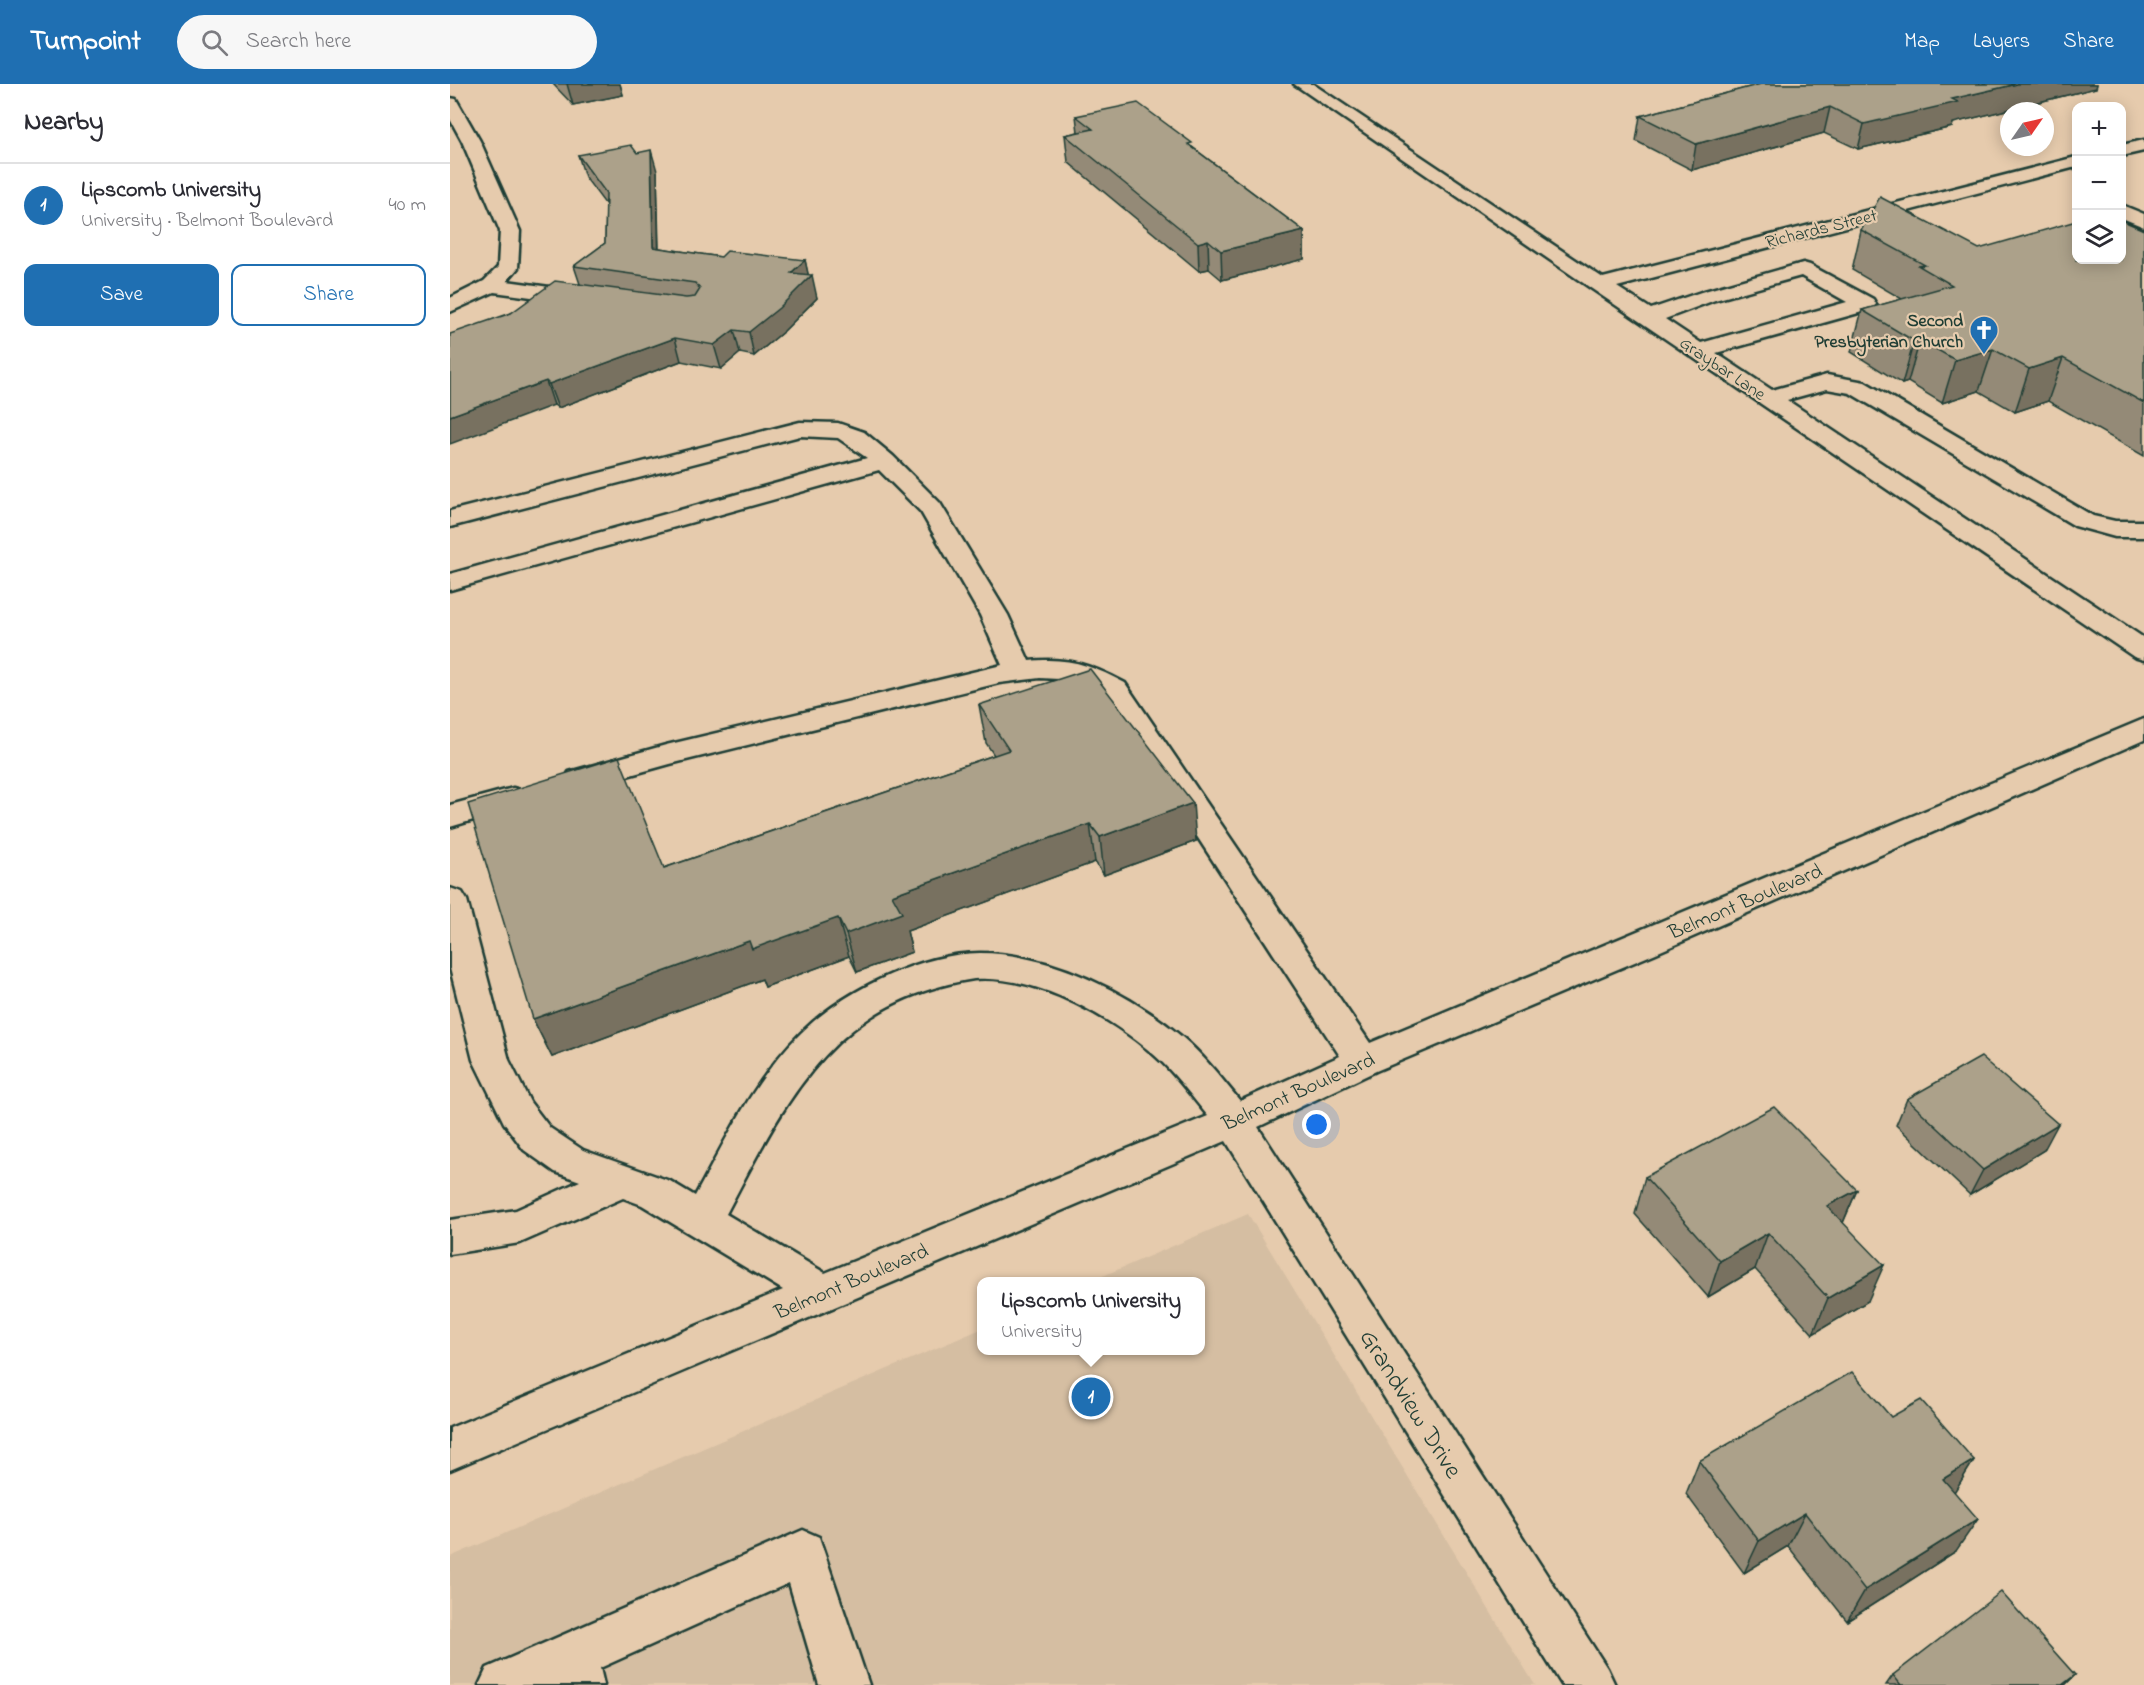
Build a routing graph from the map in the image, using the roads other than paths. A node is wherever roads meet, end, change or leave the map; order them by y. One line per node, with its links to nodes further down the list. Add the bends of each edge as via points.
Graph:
1 (1302, 84): 11 (street, Graybar Lane)
2 (450, 104): 10 (street, via 471,141 510,231 508,268)
3 (2144, 145): 4 (street)
4 (2126, 150)
5 (2072, 163): 6 (street, Richards Street)
6 (2038, 172): 7 (street); 11 (street, Richards Street)
7 (2067, 186)
8 (2126, 213): 9 (street)
9 (2144, 221)
10 (491, 285): 12 (street); 13 (street)
11 (1599, 285): 14 (street, Graybar Lane)
12 (603, 301)
13 (450, 306)
14 (1647, 317): 15 (street, Graybar Lane); 15 (street, via 1803,269 1865,304)
15 (1697, 351): 16 (street, Graybar Lane)
16 (1768, 398): 19 (street, via 1827,382 1857,387 2084,521 2115,529); 21 (street, Graybar Lane)
17 (884, 461): 18 (street, via 856,436 831,428 800,429); 20 (street); 22 (street, via 932,508 994,615)
18 (450, 519)
19 (2144, 529)
20 (450, 582)
21 (2144, 651)
22 (1020, 672): 24 (street, via 677,752); 26 (street, via 1083,672 1115,689)
23 (2144, 729): 26 (street, Belmont Boulevard)
24 (450, 816)
25 (450, 900): 28 (street, via 491,1060 517,1112 537,1139 569,1161)
26 (1364, 1061): 27 (street, Belmont Boulevard)
27 (1234, 1121): 29 (street, Grandview Drive, via 1171,1047 1121,1010 1044,975 982,965 933,973 888,990 841,1017 798,1060); 31 (street, Belmont Boulevard); 36 (street, Grandview Drive)
28 (623, 1180): 29 (street, via 656,1193); 30 (street, via 520,1226)
29 (702, 1220): 31 (street)
30 (450, 1237)
31 (823, 1293): 32 (street, Belmont Boulevard)
32 (450, 1449)
33 (576, 1670): 34 (street); 35 (street, via 803,1553)
34 (504, 1685)
35 (844, 1685)
36 (1590, 1685)

